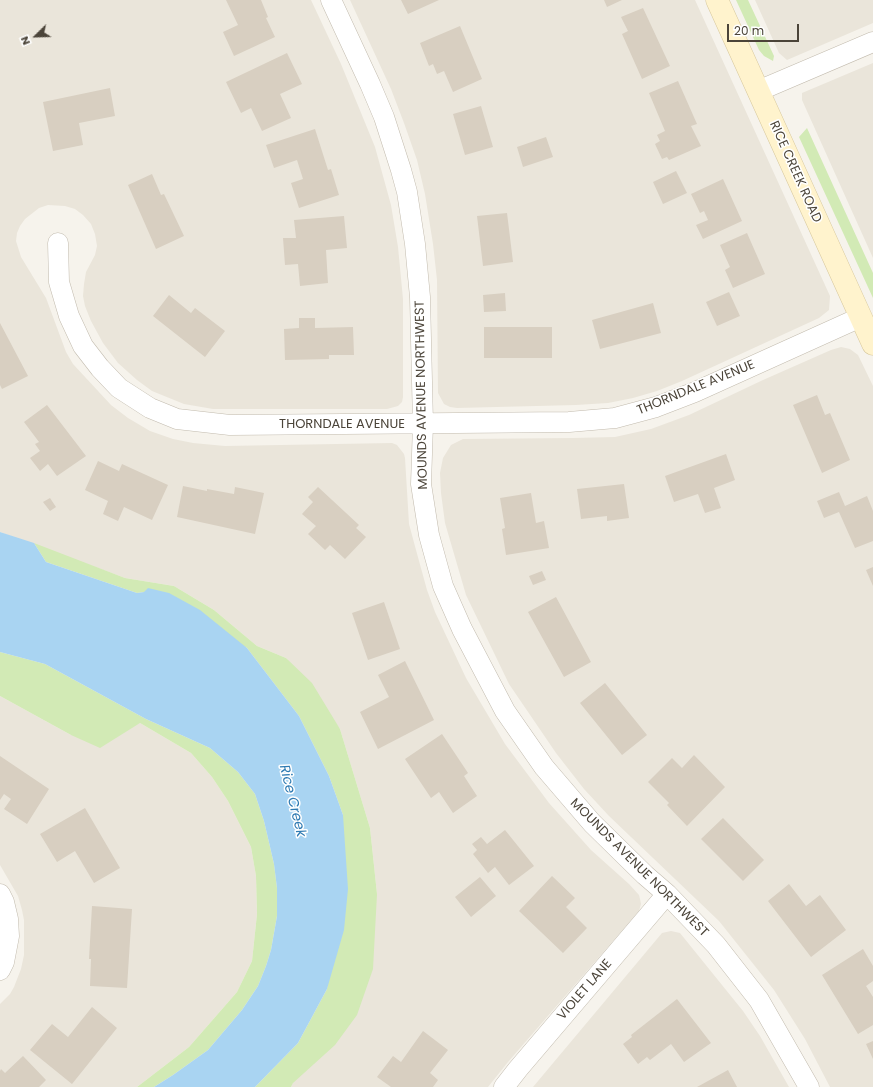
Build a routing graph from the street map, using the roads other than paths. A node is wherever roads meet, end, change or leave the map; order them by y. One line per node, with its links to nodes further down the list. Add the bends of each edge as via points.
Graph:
1 (331, 0): 8 (street, MOUNDS AVENUE NORTHWEST, via 384,117 407,192 420,297)
2 (716, 0): 4 (street, RICE CREEK ROAD)
3 (873, 42): 4 (street)
4 (758, 91): 6 (street, RICE CREEK ROAD)
5 (58, 243): 8 (street, THORNDALE AVENUE, via 59,282 69,316 83,346 119,388 150,408 177,419 230,425)
6 (861, 317): 7 (street, RICE CREEK ROAD); 8 (street, THORNDALE AVENUE, via 695,392 656,407 615,418 569,422)
7 (873, 344)
8 (423, 424): 10 (street, MOUNDS AVENUE NORTHWEST, via 421,484 429,535 441,578 462,628 501,704 544,768 592,823)
9 (0, 894): 11 (street, via 8,919 9,936)
10 (668, 894): 12 (street, VIOLET LANE); 13 (street, MOUNDS AVENUE NORTHWEST, via 716,945 759,1000)
11 (0, 970)
12 (504, 1087)
13 (809, 1087)

